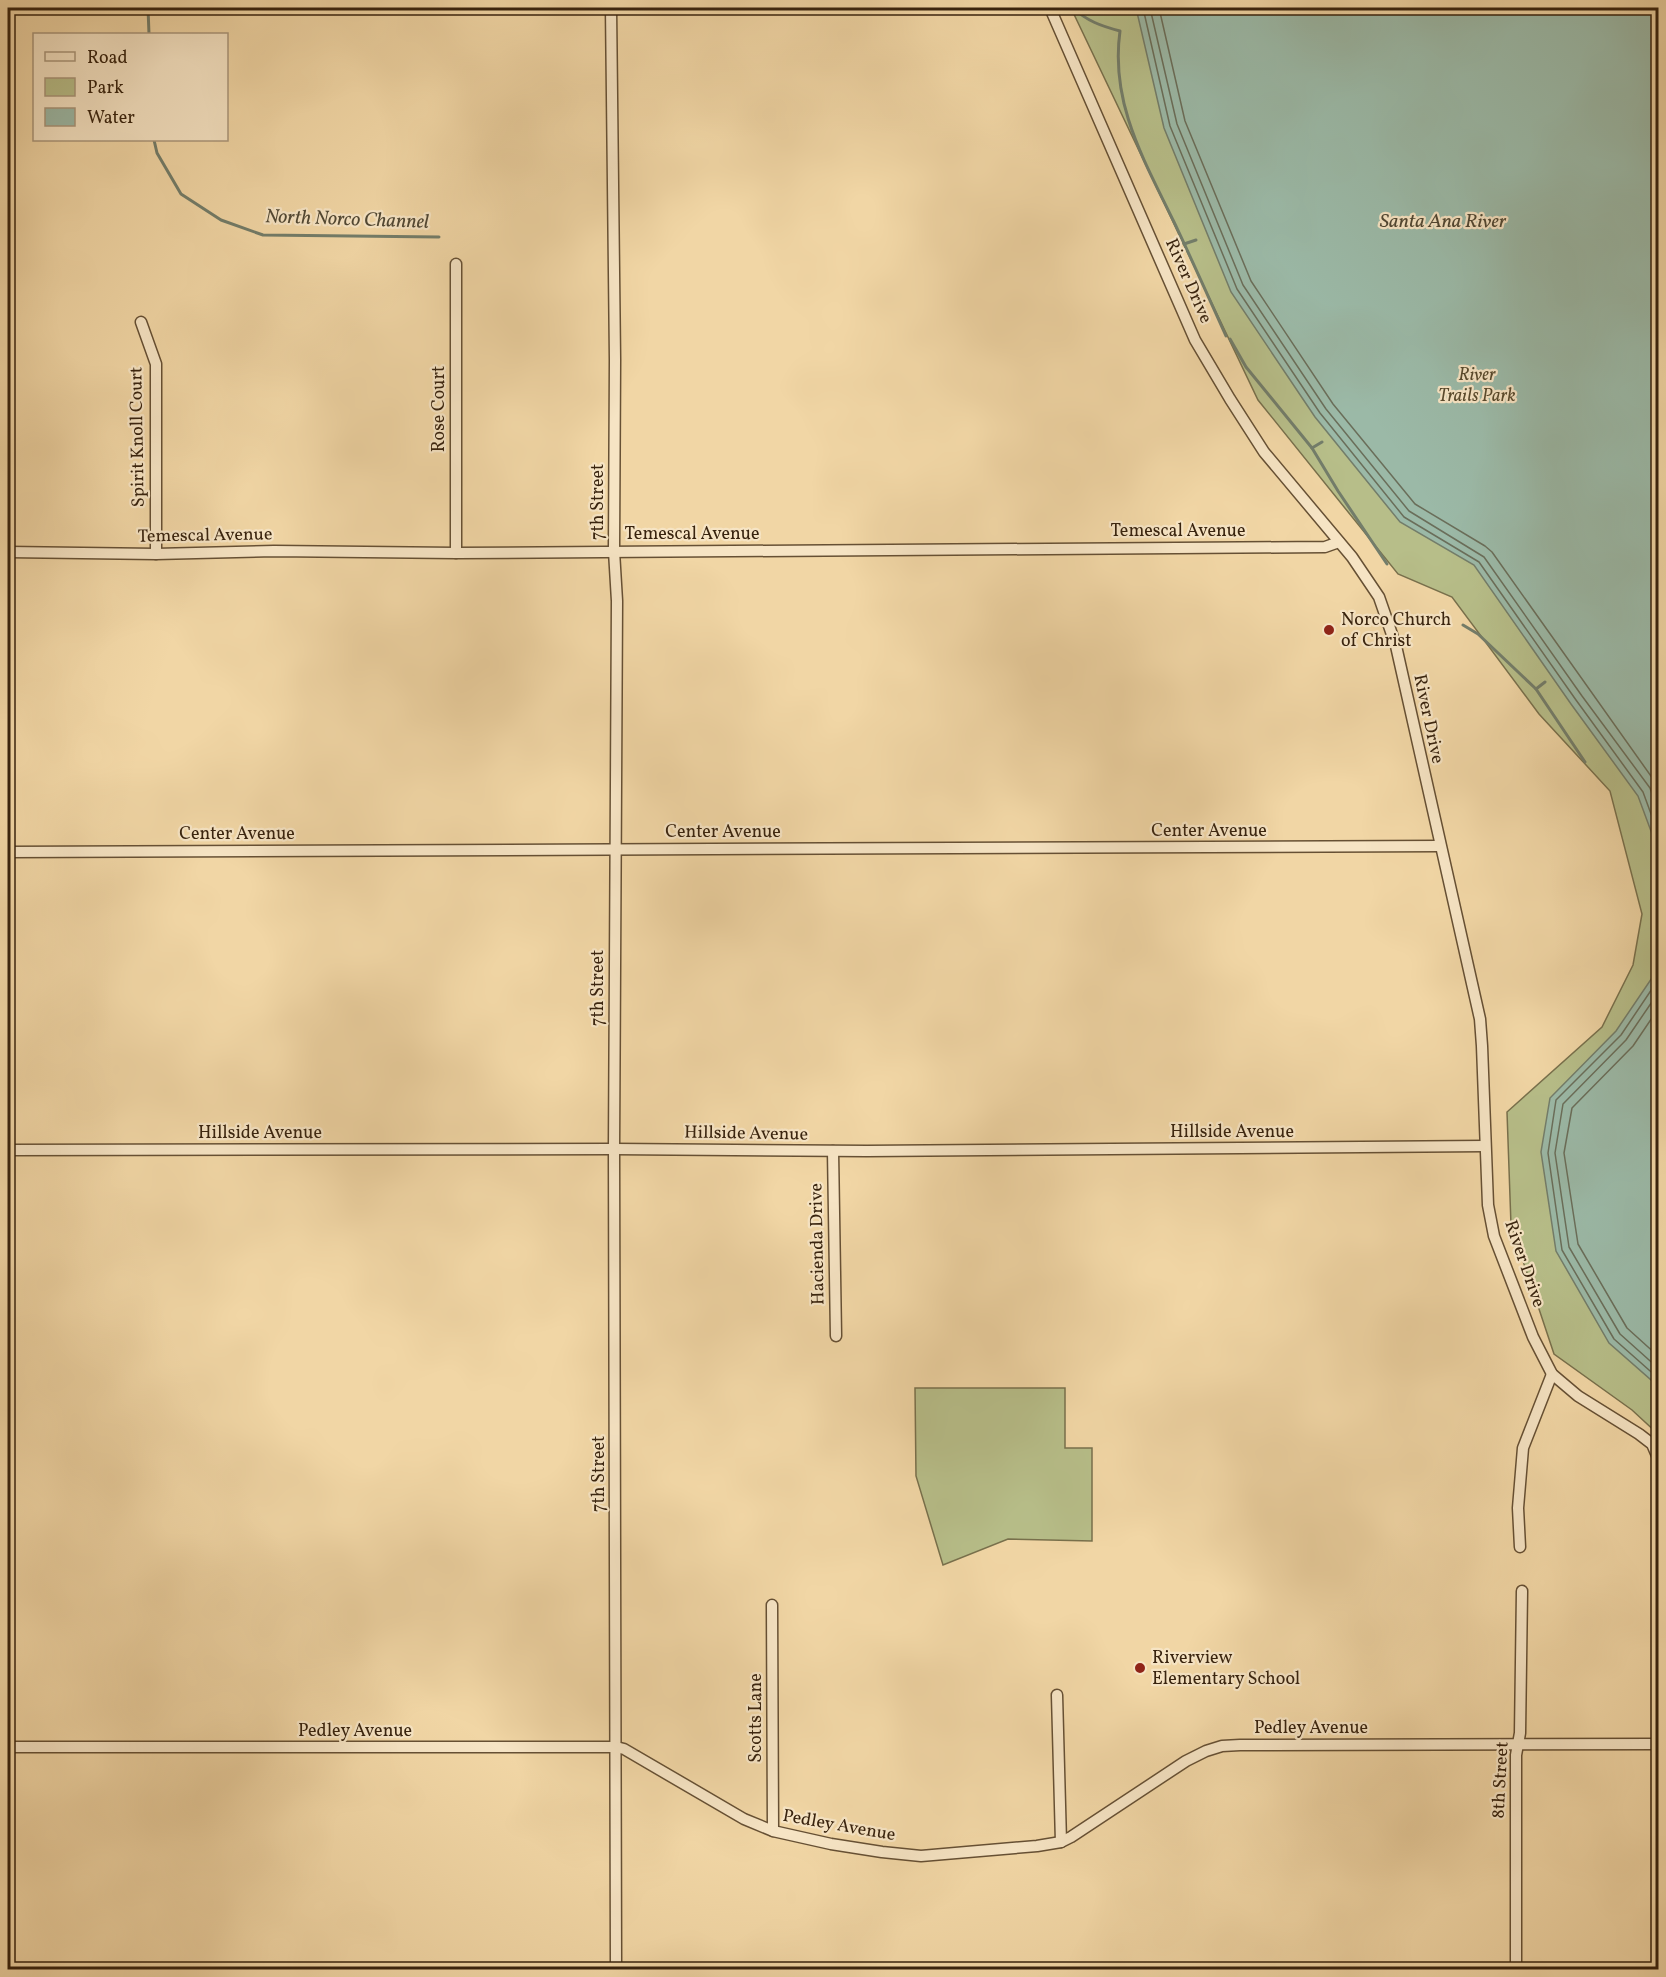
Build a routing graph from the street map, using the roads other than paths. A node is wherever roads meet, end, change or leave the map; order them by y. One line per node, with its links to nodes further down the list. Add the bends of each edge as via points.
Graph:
1 (611, 8): 6 (street, 7th Street)
2 (1050, 8): 5 (street, River Drive, via 1196,340 1264,452)
3 (456, 264): 8 (street, Rose Court)
4 (141, 322): 9 (street, Spirit Knoll Court, via 156,364)
5 (1339, 542): 6 (street, Temescal Avenue, via 1325,547); 10 (street, River Drive, via 1379,597 1396,646)
6 (614, 551): 8 (street, Temescal Avenue); 11 (street, 7th Street)
7 (8, 552): 9 (street, Temescal Avenue)
8 (456, 553): 9 (street, Temescal Avenue)
9 (156, 554)
10 (1440, 846): 11 (street, Center Avenue); 13 (street, River Drive, via 1480,1019)
11 (615, 849): 12 (street, Center Avenue); 14 (street, 7th Street)
12 (8, 852)
13 (1485, 1146): 16 (street, Hillside Avenue); 18 (street, River Drive, via 1494,1236 1533,1337)
14 (614, 1149): 15 (street, Hillside Avenue); 16 (street, Hillside Avenue); 26 (street, 7th Street)
15 (8, 1150)
16 (833, 1151): 17 (street, Hacienda Drive)
17 (836, 1336)
18 (1552, 1374): 19 (street, River Drive, via 1578,1396 1652,1444); 20 (street, via 1523,1448 1518,1508)
19 (1659, 1458)
20 (1520, 1547)
21 (1522, 1591): 25 (street, 8th Street)
22 (772, 1605): 28 (street, Scotts Lane)
23 (1057, 1695): 29 (street)
24 (1659, 1744): 25 (street, Pedley Avenue)
25 (1518, 1746): 29 (street, Pedley Avenue, via 1222,1746 1186,1761); 31 (street, 8th Street)
26 (616, 1747): 27 (street, Pedley Avenue); 28 (street, Pedley Avenue, via 744,1819); 30 (street, 7th Street)
27 (8, 1748)
28 (773, 1831): 29 (street, Pedley Avenue, via 831,1844 921,1856)
29 (1061, 1842)
30 (616, 1970)
31 (1515, 1970)

